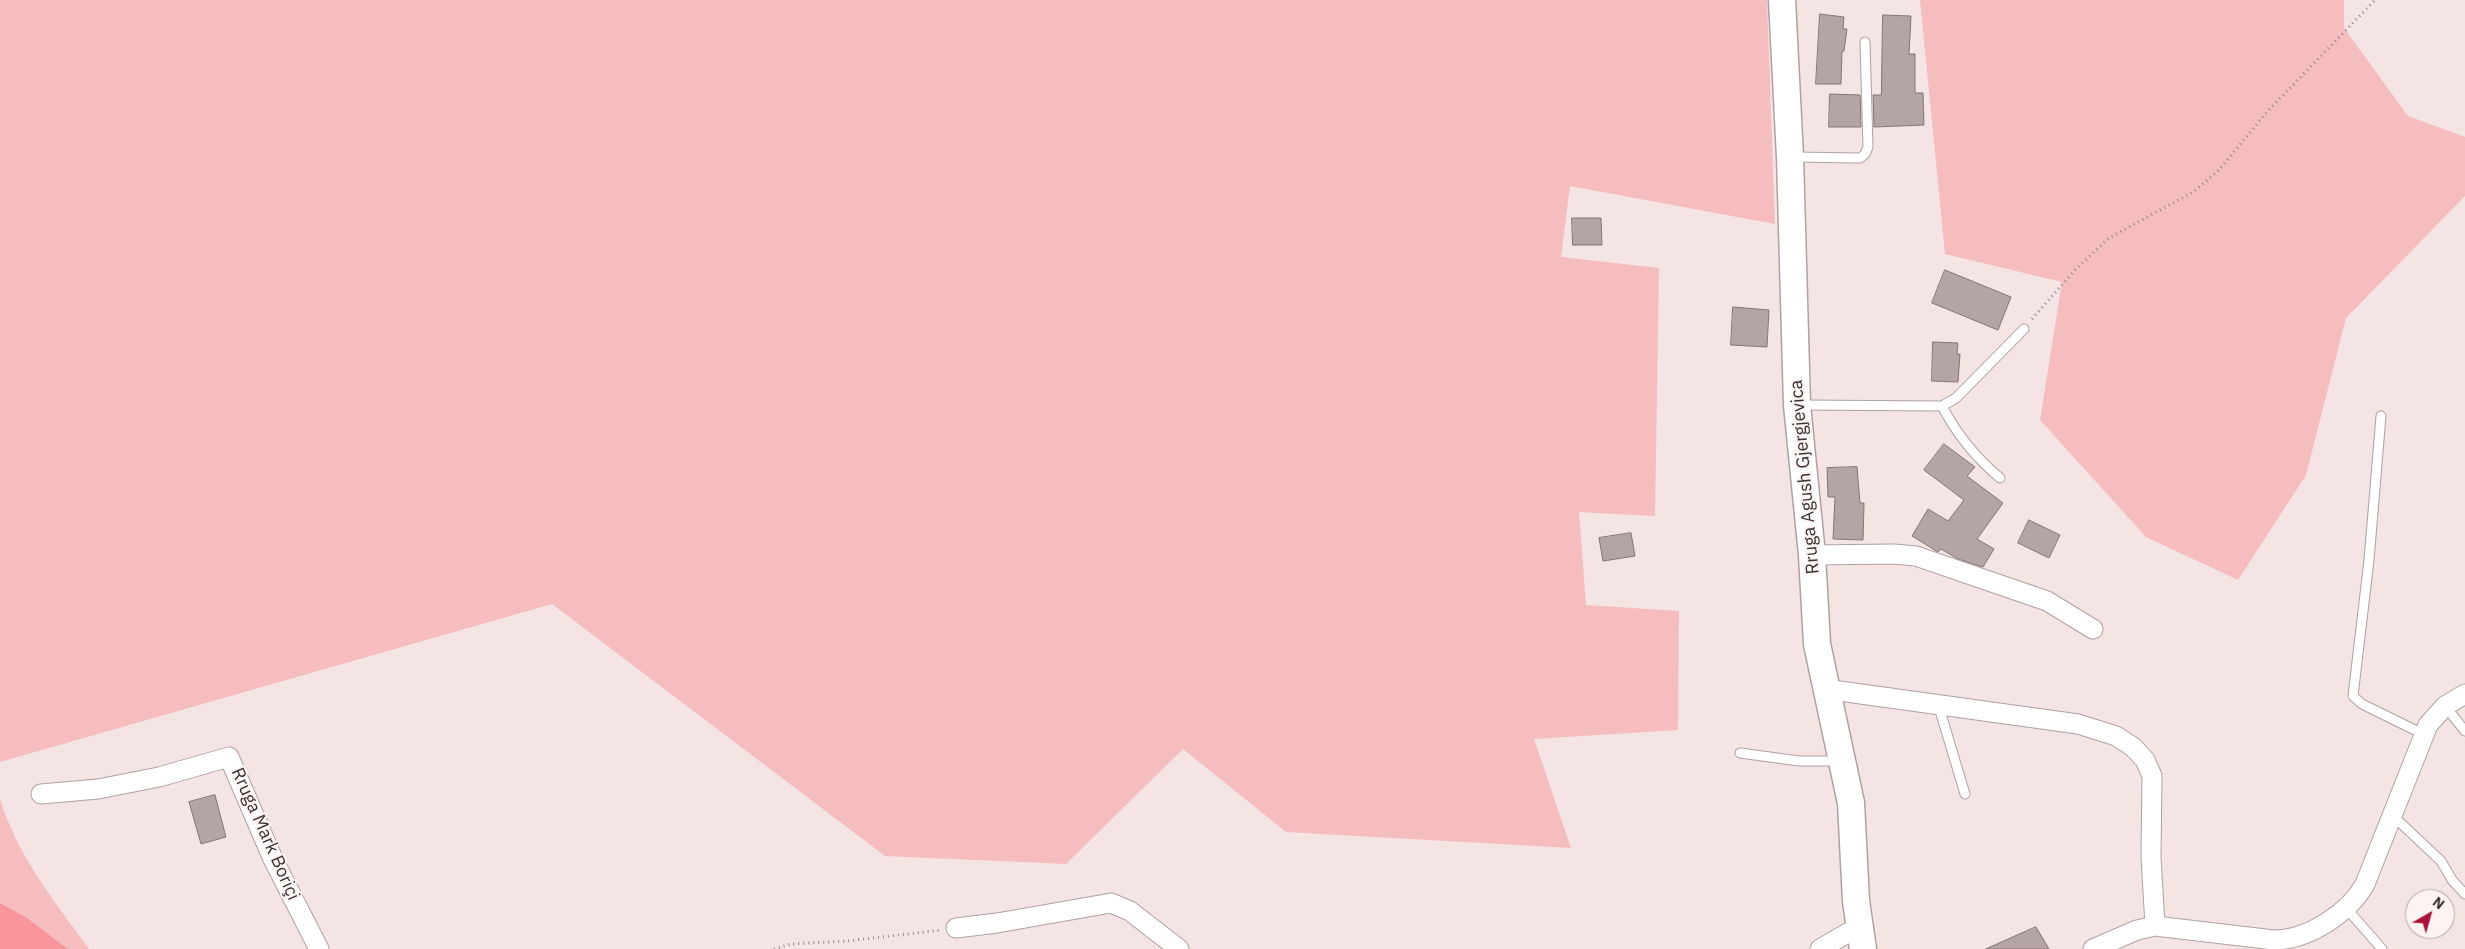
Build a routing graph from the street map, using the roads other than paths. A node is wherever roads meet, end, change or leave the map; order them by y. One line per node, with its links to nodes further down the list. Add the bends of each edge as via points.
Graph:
1 (1782, 0): 3 (main road, Rruga Agush Gjergjevica)
2 (1865, 42): 3 (lane, via 1868,147 1865,154 1860,158)
3 (1790, 156): 5 (main road, Rruga Agush Gjergjevica)
4 (2024, 329): 6 (lane, via 1956,398)
5 (1797, 405): 6 (lane); 9 (main road, Rruga Agush Gjergjevica)
6 (1942, 406): 8 (lane, via 1968,447)
7 (2381, 416): 16 (lane, via 2370,560 2353,696 2362,704)
8 (2000, 478)
9 (1812, 555): 10 (street, via 1916,556 2047,601); 11 (main road, Rruga Agush Gjergjevica, via 1817,644)
10 (2094, 629)
11 (1825, 689): 13 (street); 18 (main road, Rruga Agush Gjergjevica)
12 (2465, 694): 14 (street)
13 (1938, 704): 20 (lane); 24 (street, via 2078,724 2116,736 2133,747 2152,776)
14 (2445, 706): 15 (lane); 16 (street)
15 (2465, 731)
16 (2423, 734): 21 (street)
17 (1740, 754): 18 (lane, via 1799,761)
18 (1843, 761): 26 (main road, Rruga Agush Gjergjevica, via 1851,804)
19 (41, 794): 27 (street, Rruga Mark Boriçi, via 98,789 159,777 230,757 273,859)
20 (1965, 794)
21 (2392, 815): 22 (lane, via 2441,861); 23 (street, via 2365,884)
22 (2465, 894)
23 (2347, 909): 24 (street, via 2300,936 2285,940); 31 (lane)
24 (2155, 926): 30 (street)
25 (956, 928): 28 (street, via 997,924 1111,903 1130,911)
26 (1861, 938): 29 (street)
27 (319, 949)
28 (1179, 949)
29 (1820, 949)
30 (2093, 949)
31 (2382, 949)

